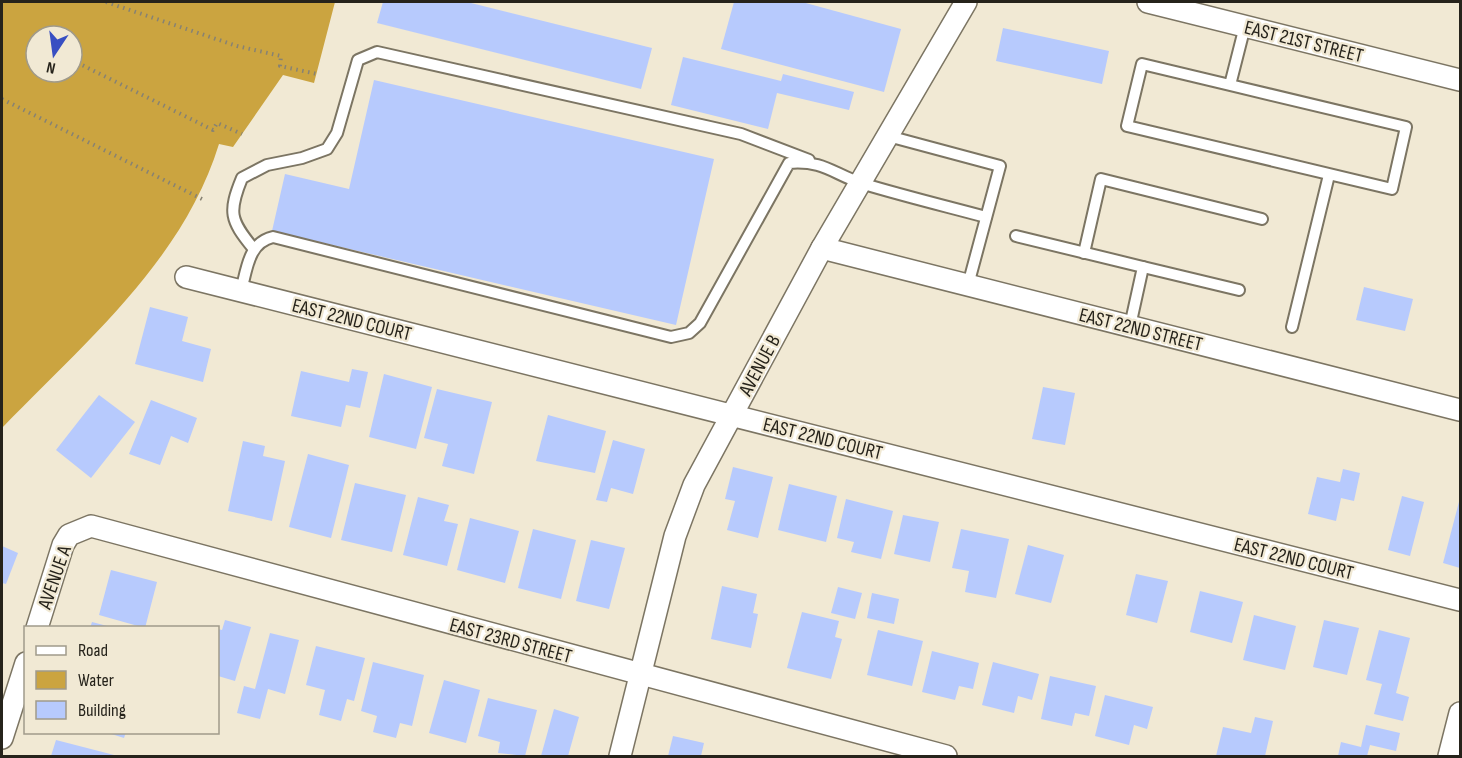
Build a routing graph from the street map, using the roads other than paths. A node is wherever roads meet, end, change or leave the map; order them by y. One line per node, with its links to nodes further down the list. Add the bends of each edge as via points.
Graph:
1 (966, 2): 6 (street, AVENUE B)
2 (1148, 2): 3 (street, EAST 21ST STREET)
3 (1245, 26): 4 (street, EAST 21ST STREET); 5 (lane)
4 (1461, 80)
5 (1230, 85): 8 (lane, via 1406,127 1392,189); 8 (lane, via 1142,64 1127,126)
6 (888, 135): 9 (street, AVENUE B); 10 (lane, via 1000,166)
7 (832, 168): 9 (lane); 13 (lane, via 789,163 700,323 689,333 671,337 273,237 262,239); 13 (lane, via 741,134 377,52 358,60 337,133 327,149 267,165 242,178 234,198 234,226)
8 (1329, 175): 22 (lane)
9 (860, 183): 10 (lane); 14 (street, AVENUE B)
10 (986, 217): 18 (lane)
11 (1262, 219): 15 (lane, via 1101,179)
12 (1016, 236): 15 (lane)
13 (253, 248): 20 (lane)
14 (822, 248): 18 (street, EAST 22ND STREET); 24 (street, AVENUE B)
15 (1084, 253): 16 (lane)
16 (1143, 267): 19 (lane); 21 (lane)
17 (186, 277): 20 (street, EAST 22ND COURT)
18 (968, 285): 21 (street, EAST 22ND STREET)
19 (1239, 290)
20 (241, 291): 24 (street, EAST 22ND COURT)
21 (1130, 326): 23 (street, EAST 22ND STREET)
22 (1292, 327)
23 (1461, 410)
24 (732, 415): 26 (street, EAST 22ND COURT); 29 (street, AVENUE B, via 694,485 675,536)
25 (77, 530): 27 (street, AVENUE A, via 63,545); 29 (street, EAST 23RD STREET, via 91,526 123,534)
26 (1461, 600)
27 (37, 626)
28 (24, 669): 31 (street)
29 (640, 675): 32 (street, AVENUE B); 33 (street, EAST 23RD STREET)
30 (1461, 713): 34 (street)
31 (2, 738)
32 (620, 756)
33 (946, 756)
34 (1449, 756)

